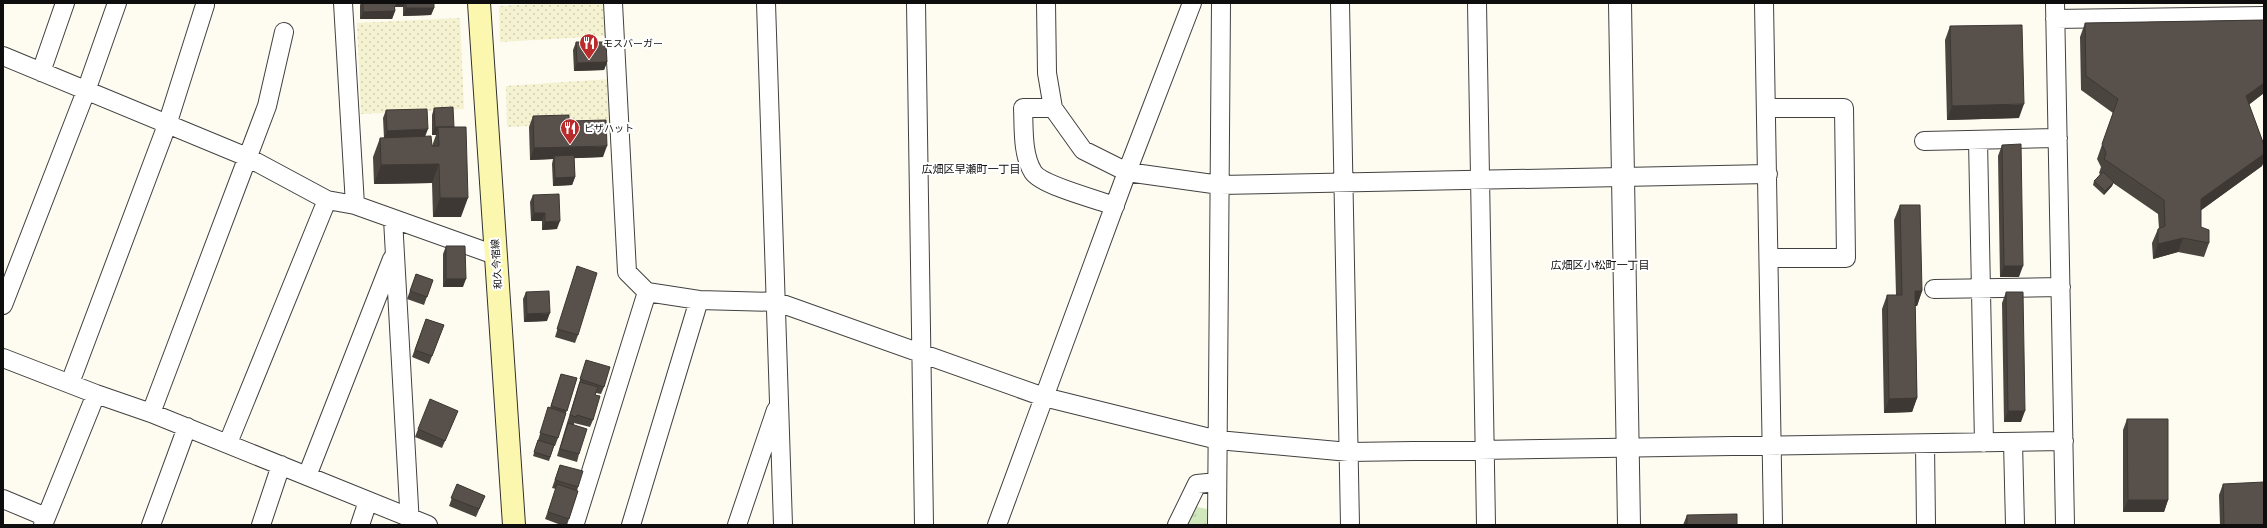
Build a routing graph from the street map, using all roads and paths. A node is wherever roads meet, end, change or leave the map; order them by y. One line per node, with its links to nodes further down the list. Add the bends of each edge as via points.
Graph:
1 (65, 3): 20 (street)
2 (117, 3): 21 (street)
3 (343, 3): 36 (street)
4 (479, 3): 40 (main road, 和久今宿線)
5 (613, 3): 45 (street, via 628,272)
6 (766, 3): 47 (street)
7 (916, 3): 49 (street)
8 (1046, 3): 22 (street, via 1047,73)
9 (1192, 3): 29 (street)
10 (1221, 3): 34 (street)
11 (1340, 3): 33 (street)
12 (1477, 3): 32 (street)
13 (1620, 3): 31 (street)
14 (1764, 3): 23 (street)
15 (205, 5): 24 (street)
16 (2055, 11): 17 (street); 25 (street)
17 (2264, 16)
18 (284, 32): 28 (street, via 266,106)
19 (3, 56): 20 (street)
20 (41, 72): 21 (street)
21 (86, 91): 24 (street); 48 (street)
22 (1053, 108): 29 (street, via 1083,150); 37 (street, via 1023,108 1026,151 1033,172 1043,181)
23 (1767, 108): 30 (street); 41 (street, via 1844,108 1846,258)
24 (167, 125): 28 (street); 51 (street)
25 (2058, 138): 26 (street); 42 (street)
26 (1978, 140): 27 (street); 43 (street)
27 (1924, 141)
28 (247, 157): 35 (street); 55 (street)
29 (1127, 172): 34 (street); 37 (street)
30 (1768, 174): 31 (street); 41 (street)
31 (1623, 176): 32 (street); 64 (street)
32 (1480, 179): 33 (street); 65 (street)
33 (1344, 182): 34 (street); 66 (street)
34 (1220, 185): 57 (street)
35 (327, 200): 36 (street); 61 (street)
36 (355, 205): 38 (street)
37 (1114, 206): 53 (street)
38 (393, 219): 39 (street); 40 (street)
39 (394, 253): 68 (street); 73 (street)
40 (495, 255): 79 (main road, 和久今宿線)
41 (1769, 258): 63 (street)
42 (2061, 287): 43 (street); 59 (street)
43 (1981, 289): 44 (street); 60 (street)
44 (1934, 290)
45 (647, 292): 46 (street); 74 (street)
46 (699, 300): 47 (street); 80 (street)
47 (777, 302): 49 (street); 54 (street)
48 (3, 305)
49 (921, 352): 53 (street); 83 (street)
50 (3, 358): 51 (street)
51 (70, 384): 52 (street)
52 (96, 394): 55 (street); 72 (street)
53 (1044, 397): 57 (street); 84 (street)
54 (780, 398): 81 (street); 82 (street)
55 (152, 412): 56 (street)
56 (187, 427): 61 (street); 75 (street)
57 (1218, 440): 66 (street); 69 (street)
58 (2013, 442): 59 (street); 60 (street); 92 (street)
59 (2064, 442): 93 (street)
60 (1984, 443): 62 (street)
61 (228, 444): 67 (street)
62 (1925, 444): 63 (street); 91 (street)
63 (1772, 447): 64 (street); 90 (street)
64 (1628, 449): 65 (street); 89 (street)
65 (1485, 450): 66 (street); 88 (street)
66 (1349, 452): 87 (street)
67 (281, 465): 68 (street); 76 (street)
68 (307, 476): 71 (street)
69 (1217, 482): 85 (street, via 1197,484); 86 (street)
70 (3, 499): 72 (street)
71 (368, 501): 73 (street); 77 (street)
72 (44, 521)
73 (410, 521): 78 (street)
74 (575, 523)
75 (151, 525)
76 (261, 525)
77 (360, 525)
78 (428, 525)
79 (514, 525)
80 (631, 525)
81 (737, 525)
82 (783, 525)
83 (924, 525)
84 (997, 525)
85 (1177, 525)
86 (1217, 525)
87 (1350, 525)
88 (1486, 525)
89 (1629, 525)
90 (1773, 525)
91 (1926, 525)
92 (2015, 525)
93 (2065, 525)

